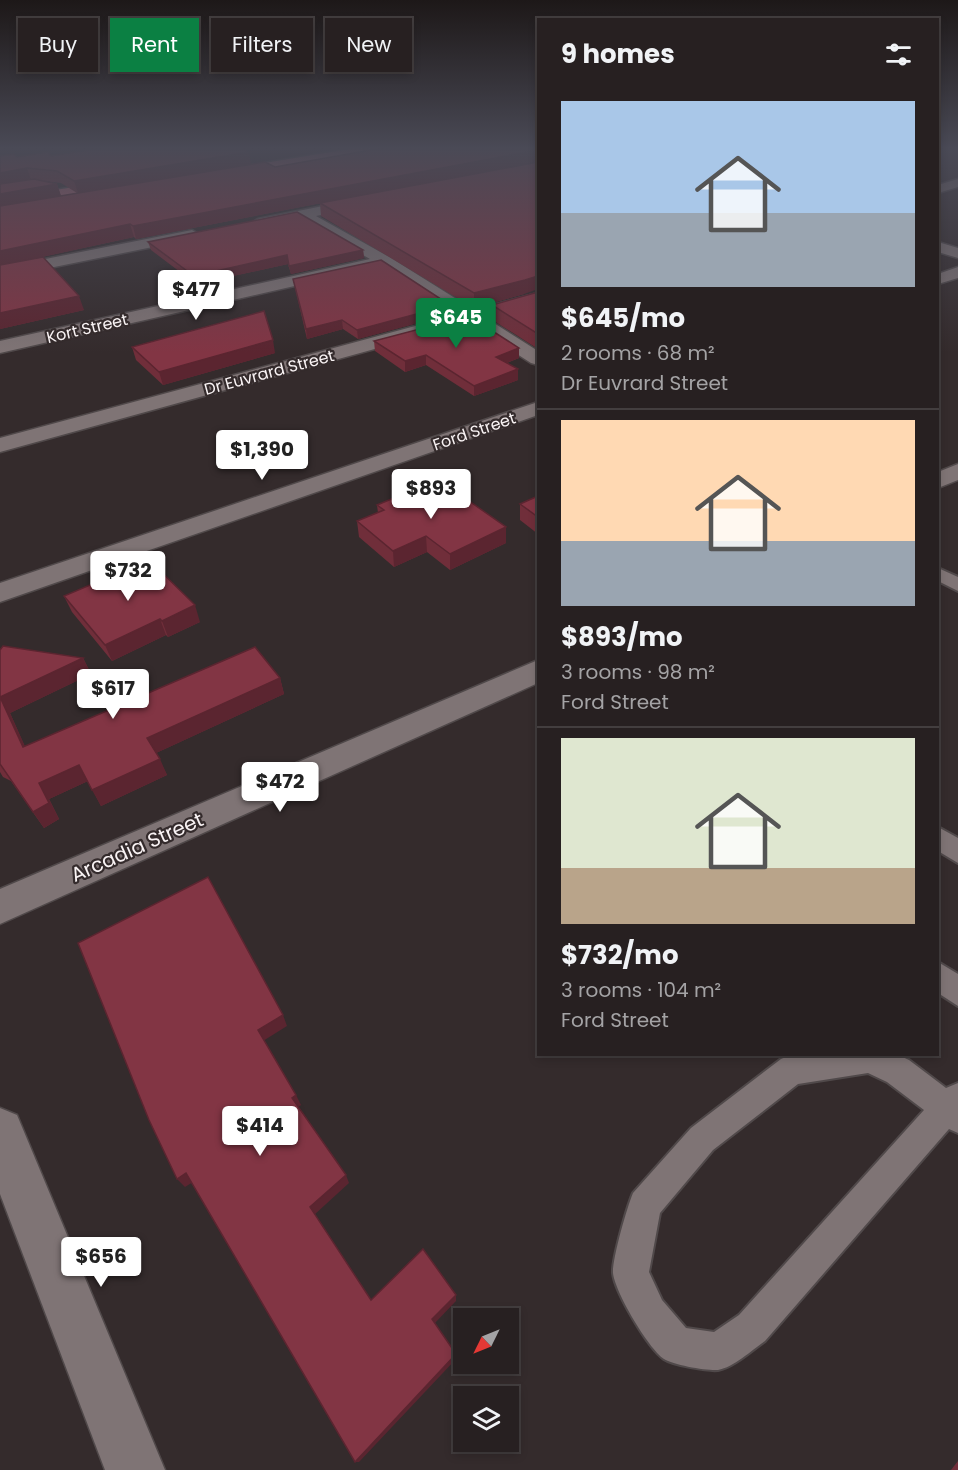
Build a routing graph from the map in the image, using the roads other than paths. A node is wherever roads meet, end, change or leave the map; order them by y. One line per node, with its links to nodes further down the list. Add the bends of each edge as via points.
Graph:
1 (294, 216): 3 (street)
2 (305, 216): 7 (street)
3 (244, 225)
4 (209, 232): 9 (street)
5 (939, 246): 6 (street)
6 (958, 253)
7 (385, 261): 12 (street); 13 (street, Kort Street)
8 (958, 272): 10 (street)
9 (0, 273)
10 (939, 279)
11 (537, 298): 12 (street, Dr Euvrard Street)
12 (471, 317): 14 (street); 16 (street, Dr Euvrard Street)
13 (0, 347)
14 (537, 357)
15 (537, 408): 19 (street, Ford Street)
16 (0, 446)
17 (939, 575): 18 (lane)
18 (958, 585)
19 (0, 593)
20 (537, 671): 23 (street, Arcadia Street)
21 (939, 838): 22 (lane)
22 (958, 852)
23 (0, 907)
24 (939, 976): 25 (lane)
25 (958, 992)
26 (954, 1108): 26 (lane, via 898,1071 869,1058 792,1070 702,1139 645,1205 631,1273 650,1313 677,1346 718,1351 752,1328)
27 (0, 1132): 28 (street)
28 (135, 1470)

